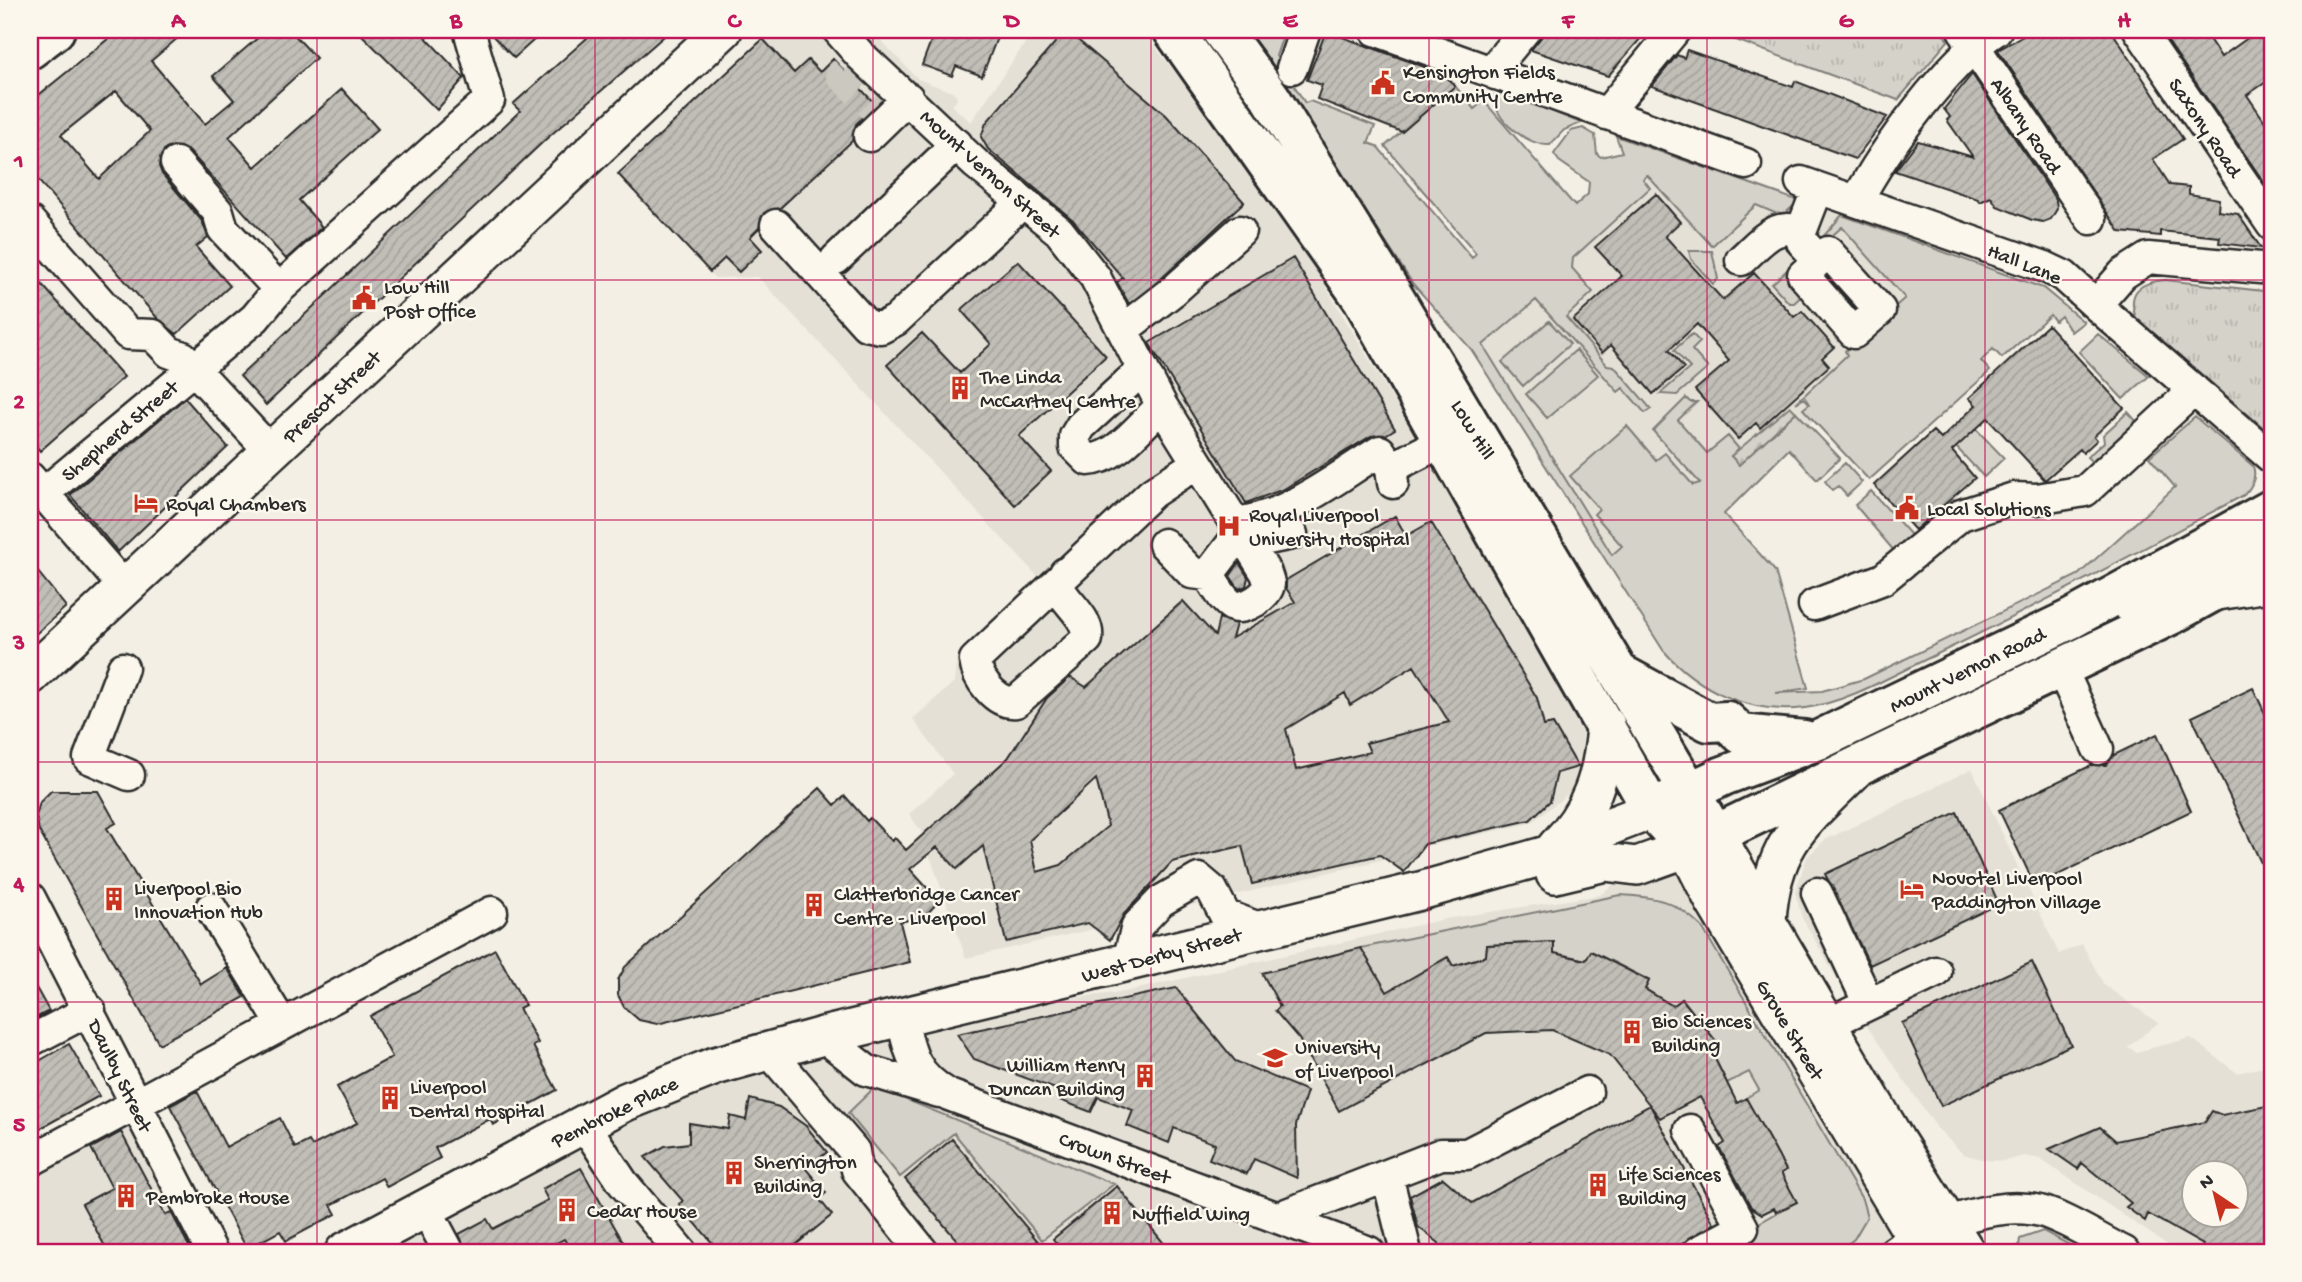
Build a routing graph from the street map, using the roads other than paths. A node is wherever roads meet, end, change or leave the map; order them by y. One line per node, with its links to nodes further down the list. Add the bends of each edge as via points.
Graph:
1 (55, 30): 13 (highway)
2 (469, 30): 34 (street, Shepherd Street, via 489,100)
3 (723, 30): 42 (main road, Prescot Street)
4 (838, 30): 16 (street, Mount Vernon Street, via 852,63)
5 (1173, 30): 41 (highway, Low Hill, via 1362,298)
6 (1221, 30): 58 (highway, Low Hill, via 1271,98)
7 (1305, 30): 15 (street)
8 (1525, 30): 14 (street)
9 (1675, 30): 17 (street)
10 (2139, 30): 27 (street, Saxony Road)
11 (1383, 31): 14 (street)
12 (1977, 35): 22 (street, via 1875,166); 24 (street, Albany Road)
13 (30, 50)
14 (1503, 61): 17 (street)
15 (1292, 68)
16 (908, 98): 18 (street); 19 (street, Mount Vernon Street)
17 (1606, 114): 21 (street)
18 (879, 123)
19 (973, 152): 23 (street, Mount Vernon Street); 30 (street)
20 (176, 163): 34 (street, via 218,212 223,229)
21 (1746, 164)
22 (1857, 201): 29 (street, Hall Lane, via 1810,185); 35 (street, Hall Lane, via 2045,267 2064,276)
23 (1022, 203): 26 (street, via 896,320 881,328 866,326); 36 (street, Mount Vernon Street, via 1045,217 1073,248 1095,277)
24 (2091, 219)
25 (30, 222): 37 (street, via 128,334 153,335 169,352)
26 (776, 225)
27 (2272, 225)
28 (1240, 231): 36 (street)
29 (1801, 232): 31 (street, via 1776,229); 32 (street, via 1802,242)
30 (836, 259)
31 (1741, 260)
32 (1819, 260)
33 (2272, 269): 35 (street, via 2148,258 2123,274)
34 (279, 289): 37 (street, Shepherd Street, via 256,318)
35 (2096, 305): 39 (street, Hall Lane)
36 (1123, 330): 38 (street, Mount Vernon Street)
37 (194, 367): 42 (street); 45 (street, Shepherd Street)
38 (1143, 369): 40 (street, Mount Vernon Street); 40 (street, via 1081,426 1075,447 1088,460 1100,460)
39 (2194, 390): 43 (street, Hall Lane); 54 (street, via 2085,491 2014,498 1961,515 1883,579)
40 (1162, 406): 44 (street, Mount Vernon Street)
41 (1444, 441): 47 (street, via 1392,476 1380,451 1289,530 1256,521); 60 (highway, Low Hill)
42 (271, 453): 53 (main road, Prescot Street)
43 (2272, 458)
44 (1196, 464): 47 (street, Mount Vernon Street); 51 (street, via 1152,493)
45 (37, 486): 53 (street)
46 (2272, 509): 55 (highway, Mount Vernon Road)
47 (1240, 532): 52 (street); 52 (street, Mount Vernon Street, via 1266,573 1269,584 1265,593 1245,607 1230,605)
48 (2272, 535): 55 (main road, via 2146,598)
49 (1164, 544): 52 (street, via 1192,573)
50 (2267, 570): 57 (highway, Mount Vernon Road)
51 (1065, 573)
52 (1209, 575)
53 (124, 587): 59 (main road, Prescot Street)
54 (1814, 605)
55 (2089, 608): 61 (highway, Mount Vernon Road)
56 (123, 668): 64 (street, via 89,758)
57 (2060, 668): 62 (street); 63 (highway, Mount Vernon Road)
58 (1621, 674): 61 (highway, via 1709,722 1727,721 1741,734); 65 (highway, Low Hill)
59 (30, 676)
60 (1606, 725): 66 (highway, Low Hill); 68 (main road, via 1604,762 1594,794 1583,816)
61 (1821, 739): 65 (highway, Mount Vernon Road)
62 (2098, 749)
63 (1856, 769): 67 (highway, Mount Vernon Road); 74 (main road, via 1783,848 1769,888)
64 (129, 775)
65 (1688, 793): 66 (highway, Mount Vernon Road); 67 (highway, Low Hill)
66 (1652, 810): 67 (highway, Grove Street); 68 (main road, West Derby Street, via 1600,830 1586,844)
67 (1701, 842): 69 (main road, West Derby Street, via 1637,866 1605,862 1531,880); 74 (main road, Grove Street); 96 (main road, Grove Street, via 1718,908)
68 (1548, 856): 69 (main road, West Derby Street)
69 (1420, 891): 75 (main road, West Derby Street)
70 (1817, 893): 78 (street)
71 (30, 898): 79 (street, Daulby Street)
72 (211, 908): 81 (street)
73 (492, 912): 81 (street)
74 (1768, 919): 82 (main road, Grove Street)
75 (1259, 928): 76 (main road, West Derby Street); 76 (street, via 1224,915 1212,890 1199,879 1161,901 1137,926)
76 (1127, 964): 80 (main road, West Derby Street)
77 (1936, 972): 78 (street)
78 (1869, 1004): 82 (street)
79 (90, 1010): 84 (street); 88 (street, Daulby Street)
80 (902, 1018): 83 (main road, Pembroke Place); 87 (street, Crown Street, via 920,1072 928,1083)
81 (282, 1024): 88 (street)
82 (1828, 1024): 95 (main road, Grove Street)
83 (823, 1036): 85 (main road, Pembroke Place); 87 (street, via 866,1070)
84 (30, 1041)
85 (768, 1050): 89 (main road, Pembroke Place, via 673,1081); 101 (street, via 854,1151 857,1170)
86 (1587, 1093): 92 (street, via 1467,1154 1441,1154)
87 (949, 1095): 94 (street, Crown Street)
88 (134, 1103): 91 (street); 97 (street, Daulby Street)
89 (584, 1124): 93 (main road, Pembroke Place); 100 (street, via 623,1183)
90 (1690, 1130): 104 (street, via 1743,1228)
91 (30, 1161)
92 (1387, 1175): 94 (street); 103 (street)
93 (426, 1209): 98 (main road, Pembroke Place); 99 (street)
94 (1279, 1217): 102 (street, Crown Street)
95 (1957, 1237): 96 (street); 105 (street, via 2005,1209 2033,1209)
96 (1911, 1247)
97 (212, 1252)
98 (344, 1252)
99 (449, 1252)
100 (681, 1252)
101 (923, 1252)
102 (1369, 1252)
103 (1406, 1252)
104 (1698, 1252)
105 (2124, 1252)

